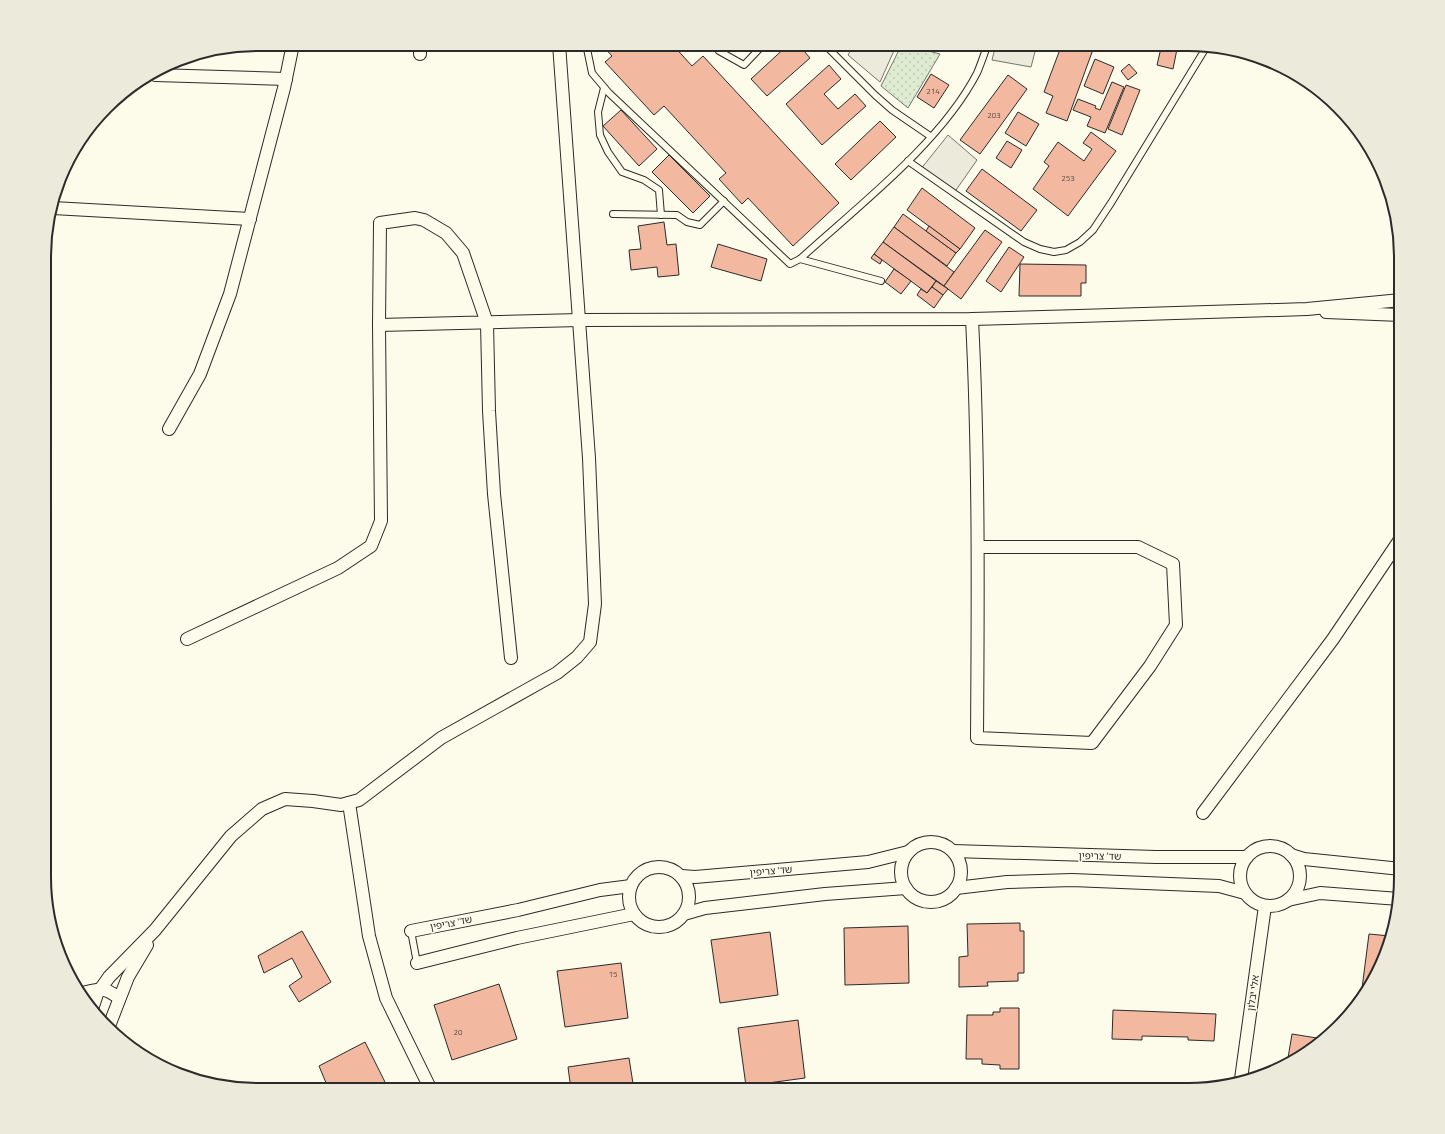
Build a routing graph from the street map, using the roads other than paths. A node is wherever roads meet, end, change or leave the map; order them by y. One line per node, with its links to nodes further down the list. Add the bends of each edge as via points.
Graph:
1 (292, 51): 10 (street)
2 (560, 51): 25 (street)
3 (587, 51): 11 (lane, via 592,73)
4 (719, 51): 5 (lane, via 744,65)
5 (757, 51)
6 (831, 51): 12 (lane, via 892,110)
7 (985, 51): 12 (lane, via 977,72 961,97)
8 (1204, 51): 13 (lane, via 1093,230 1066,250 1054,252 1024,242)
9 (161, 75): 10 (street)
10 (286, 79): 18 (street)
11 (604, 88): 14 (lane); 17 (lane, via 598,112 600,135 622,172 644,180 659,190)
12 (930, 136): 13 (lane)
13 (908, 161): 19 (lane)
14 (724, 201): 17 (lane, via 700,225 687,222 677,215); 19 (lane, via 790,264)
15 (57, 208): 18 (street)
16 (613, 214): 17 (lane)
17 (661, 215)
18 (250, 219): 28 (street, via 230,294 200,374)
19 (800, 259): 20 (lane)
20 (881, 280)
21 (1394, 301): 22 (street)
22 (1307, 309): 23 (street, via 1329,313); 24 (street)
23 (1394, 315)
24 (972, 319): 25 (street); 29 (street)
25 (580, 320): 26 (street); 33 (street, via 595,604 590,642 577,657 557,673 441,738 359,800)
26 (487, 323): 27 (street); 27 (street, via 462,253 446,233 424,220 415,218 380,224); 32 (street, via 494,494)
27 (380, 325): 31 (street, via 381,522 371,546 338,568)
28 (169, 429)
29 (979, 547): 29 (street, via 976,738 1092,743 1150,666 1176,625 1173,564 1138,547)
30 (1394, 548): 34 (street, via 1333,639)
31 (186, 639)
32 (512, 658)
33 (349, 803): 50 (street, via 341,805 284,799 262,809 231,836); 59 (street, via 369,936 386,998)
34 (1204, 813)
35 (953, 851): 36 (street, via 945,845 925,842); 38 (street, שד' צריפין, via 1148,857); 43 (street, via 959,859 961,869)
36 (908, 852): 40 (street, שד' צריפין, via 868,862 695,877); 42 (street, via 901,870)
37 (1291, 855): 38 (street, via 1283,849 1269,846 1254,850); 39 (street, via 1304,859); 46 (street, via 1300,874 1295,893)
38 (1247, 857): 44 (street, via 1240,874)
39 (1394, 868)
40 (681, 876): 41 (street, via 673,870 653,867 636,877); 49 (street, via 687,884 689,894)
41 (631, 886): 48 (street, via 630,905); 51 (street, שד' צריפין, via 600,890 518,910)
42 (906, 888): 43 (street, via 917,898 931,902 949,896); 49 (street, via 825,894 705,908)
43 (956, 888): 44 (street, via 1007,882 1072,880 1219,886)
44 (1245, 893): 47 (street, via 1251,900)
45 (1393, 899): 46 (street, via 1320,893)
46 (1288, 900): 47 (street, via 1279,905)
47 (1265, 906): 58 (street, אלי יבלון)
48 (634, 914): 49 (street, via 645,923 659,927 669,926); 52 (street, via 517,938)
49 (684, 914)
50 (155, 930): 53 (street); 55 (street)
51 (411, 931): 52 (lane)
52 (417, 963)
53 (101, 988): 54 (street); 55 (street); 56 (street)
54 (87, 992)
55 (119, 998): 57 (street)
56 (94, 1003)
57 (110, 1022)
58 (1241, 1076)
59 (428, 1083)

